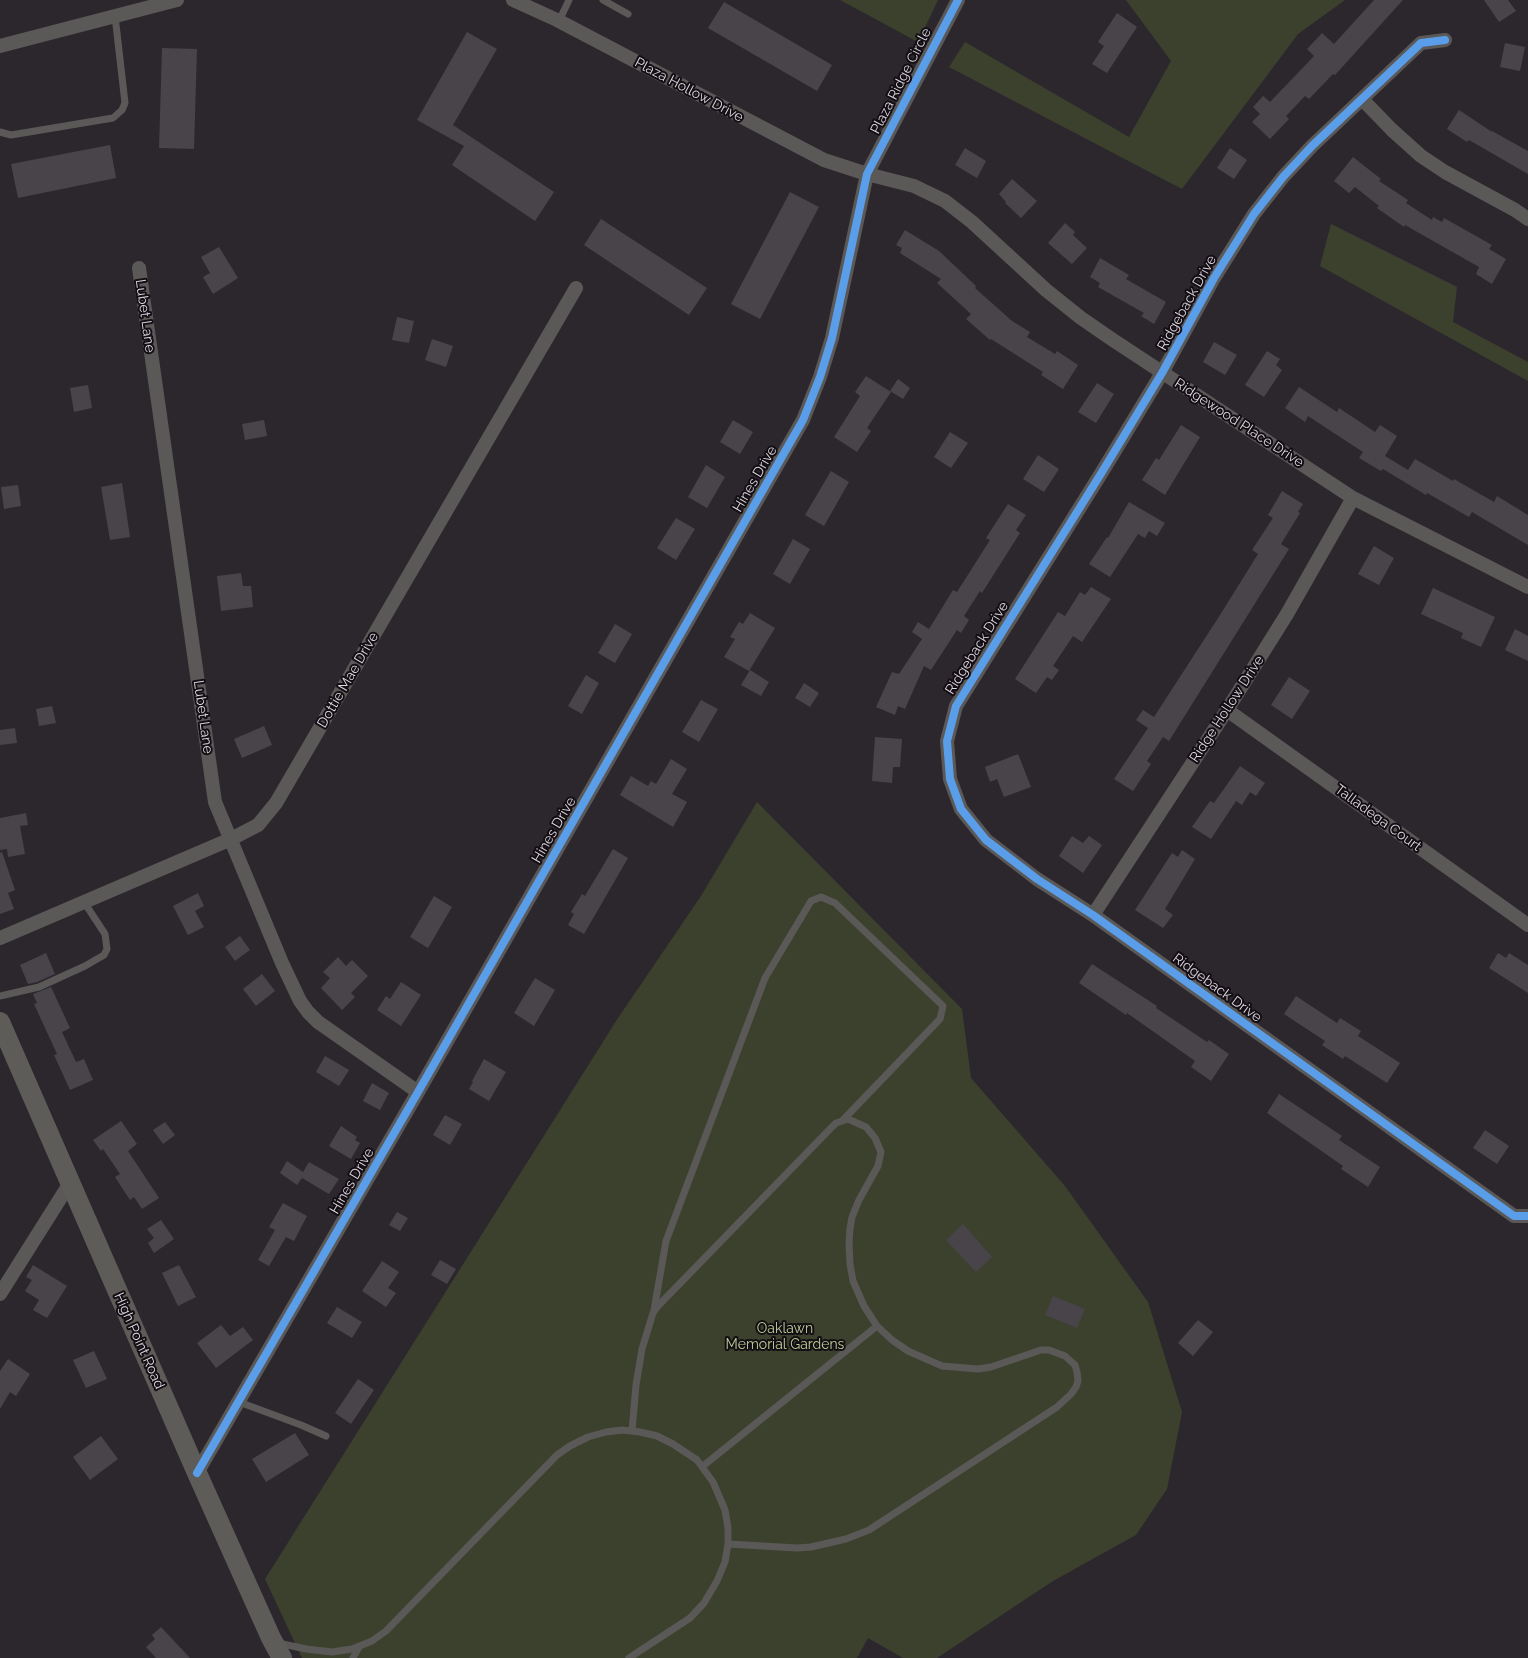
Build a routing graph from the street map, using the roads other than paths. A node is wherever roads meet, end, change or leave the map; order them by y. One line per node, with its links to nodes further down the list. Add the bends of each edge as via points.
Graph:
1 (177, 0): 7 (street)
2 (513, 0): 8 (street, Plaza Hollow Drive)
3 (570, 0): 8 (lane)
4 (603, 0): 6 (lane)
5 (958, 0): 13 (street, Plaza Ridge Circle)
6 (628, 14)
7 (115, 16): 10 (street); 12 (lane, via 125,103 122,110 113,118 11,135)
8 (559, 21): 13 (street, Plaza Hollow Drive, via 824,160)
9 (1445, 40): 11 (street, Ridgeback Drive, via 1421,43)
10 (0, 46)
11 (1362, 100): 14 (street, via 1421,156); 17 (street, Ridgeback Drive, via 1306,152 1254,214 1214,278)
12 (0, 132)
13 (867, 174): 17 (street, Ridgewood Place Drive, via 914,186 945,201 1081,318); 28 (street, Hines Drive, via 832,338 803,420)
14 (1528, 219)
15 (139, 268): 21 (street, Lubet Lane, via 215,802)
16 (576, 288): 21 (street, Dottie Mae Drive, via 276,804 258,825)
17 (1162, 373): 18 (street, Ridgewood Place Drive); 23 (street, Ridgeback Drive, via 956,706 947,741 950,779 961,809 986,840 1037,879)
18 (1353, 498): 19 (street, Ridgewood Place Drive); 20 (street, Ridge Hollow Drive, via 1287,614)
19 (1528, 587)
20 (1227, 710): 23 (street, Ridge Hollow Drive); 24 (street, Talladega Court)
21 (231, 840): 22 (street, Dottie Mae Drive); 28 (street, Lubet Lane, via 282,963 308,1012)
22 (84, 902): 25 (street, Dottie Mae Drive); 26 (lane, via 105,934 107,949 104,955 39,987)
23 (1093, 914): 31 (street, Ridgeback Drive, via 1514,1216)
24 (1528, 926)
25 (0, 938)
26 (0, 996)
27 (0, 1022): 30 (main road, High Point Road)
28 (418, 1092): 35 (street, Hines Drive)
29 (843, 1120): 33 (lane, via 823,1136); 33 (lane, via 940,1019 943,1006 835,902 821,898 811,900 765,978 666,1241); 34 (lane, via 855,1121 866,1127 881,1152 876,1172 852,1217 849,1244 853,1281)
30 (70, 1183): 32 (street); 39 (main road, High Point Road)
31 (1528, 1216)
32 (0, 1294)
33 (653, 1313): 36 (lane, via 642,1349)
34 (877, 1326): 38 (lane); 40 (lane, via 908,1351 933,1363 955,1368 991,1367 1041,1350 1058,1352 1075,1365 1078,1381 1071,1394 1057,1407 869,1530 811,1547)
35 (239, 1402): 37 (lane); 39 (street, Hines Drive)
36 (632, 1431): 38 (lane, via 650,1434 673,1444); 41 (lane, via 613,1430 597,1434 557,1455 386,1631)
37 (326, 1436)
38 (703, 1466): 40 (lane, via 725,1510)
39 (198, 1473): 42 (main road, High Point Road)
40 (728, 1544): 44 (lane, via 717,1581 700,1608)
41 (359, 1647): 42 (lane, via 332,1652); 43 (lane)
42 (278, 1650)
43 (354, 1658)
44 (629, 1658)

